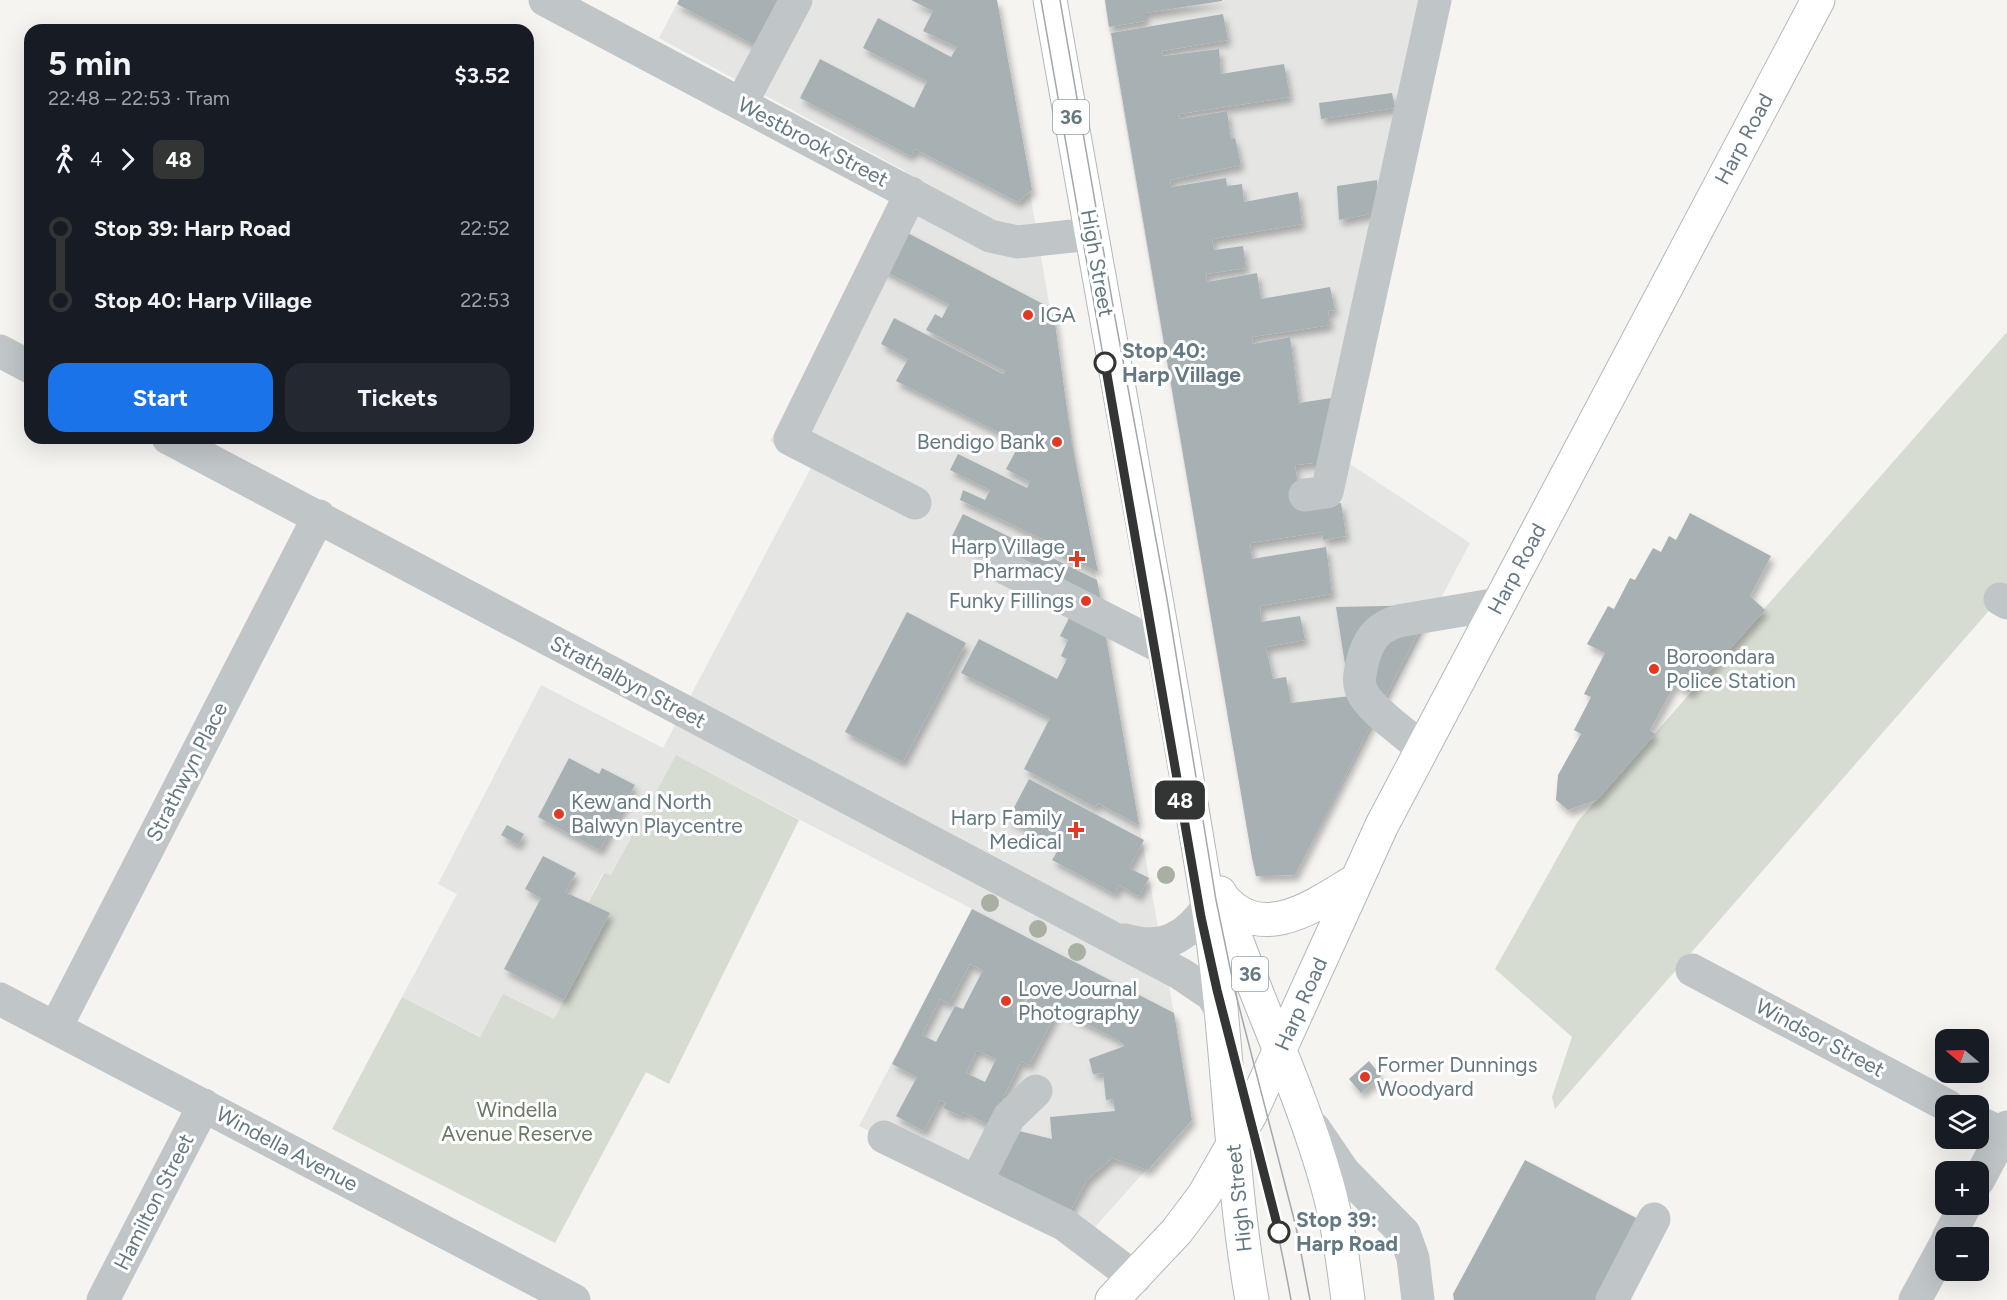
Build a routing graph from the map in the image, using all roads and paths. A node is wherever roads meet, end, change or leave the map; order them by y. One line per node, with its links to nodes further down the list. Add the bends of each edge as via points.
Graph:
1 (545, 0): 6 (street, Westbrook Street)
2 (796, 0): 6 (street)
3 (1050, 0): 8 (main road, High Street / 36)
4 (1435, 0): 12 (street, via 1327,492)
5 (1818, 0): 16 (main road, Harp Road)
6 (741, 104): 7 (street, Westbrook Street)
7 (911, 193): 8 (street, Westbrook Street, via 1004,240); 13 (street, via 790,439)
8 (1091, 234): 17 (main road, High Street / 36)
9 (0, 351): 10 (street)
10 (24, 364)
11 (180, 444): 14 (street, Strathalbyn Street)
12 (1305, 495)
13 (915, 503)
14 (319, 516): 21 (street, Strathalbyn Street); 25 (street, Strathwyn Place)
15 (1000, 566): 17 (street)
16 (1498, 604): 18 (main road, Harp Road); 18 (street, via 1398,621 1374,633 1360,670 1360,688 1367,700)
17 (1163, 648): 20 (main road, High Street / 36, via 1191,810)
18 (1422, 748): 19 (main road, Harp Road)
19 (1356, 881): 20 (main road, via 1295,914 1277,919 1249,917); 26 (main road, Harp Road)
20 (1215, 901): 21 (street, Strathalbyn Street, via 1188,930 1166,942 1149,945 1116,937); 24 (main road, High Street / 36); 26 (main road, High Street / 36)
21 (1088, 924): 24 (street, Strathalbyn Street, via 1194,981 1212,995)
22 (1692, 970): 28 (street, Windsor Street)
23 (0, 999): 25 (street, Windella Avenue)
24 (1222, 1012): 33 (main road, High Street / 36)
25 (56, 1027): 29 (street, Windella Avenue)
26 (1280, 1051): 30 (main road, High Street / 36); 33 (main road, Harp Road)
27 (1036, 1091): 35 (street, via 1009,1117)
28 (1935, 1099)
29 (204, 1105): 39 (street, Hamilton Street); 40 (street, Windella Avenue)
30 (1304, 1111): 43 (main road, High Street / 36, via 1334,1212); 44 (street, High Street, via 1344,1172 1404,1233 1413,1258)
31 (1996, 1127): 34 (street)
32 (884, 1137): 35 (street)
33 (1233, 1146): 38 (main road, Harp Road, via 1177,1232); 42 (main road, High Street / 36)
34 (1985, 1161)
35 (977, 1180): 38 (street, via 1065,1226)
36 (1654, 1219): 45 (street)
37 (1935, 1264): 46 (street)
38 (1135, 1278): 41 (main road, Harp Road)
39 (103, 1300)
40 (574, 1300)
41 (1112, 1300)
42 (1252, 1300)
43 (1348, 1300)
44 (1418, 1300)
45 (1612, 1300)
46 (1916, 1300)

